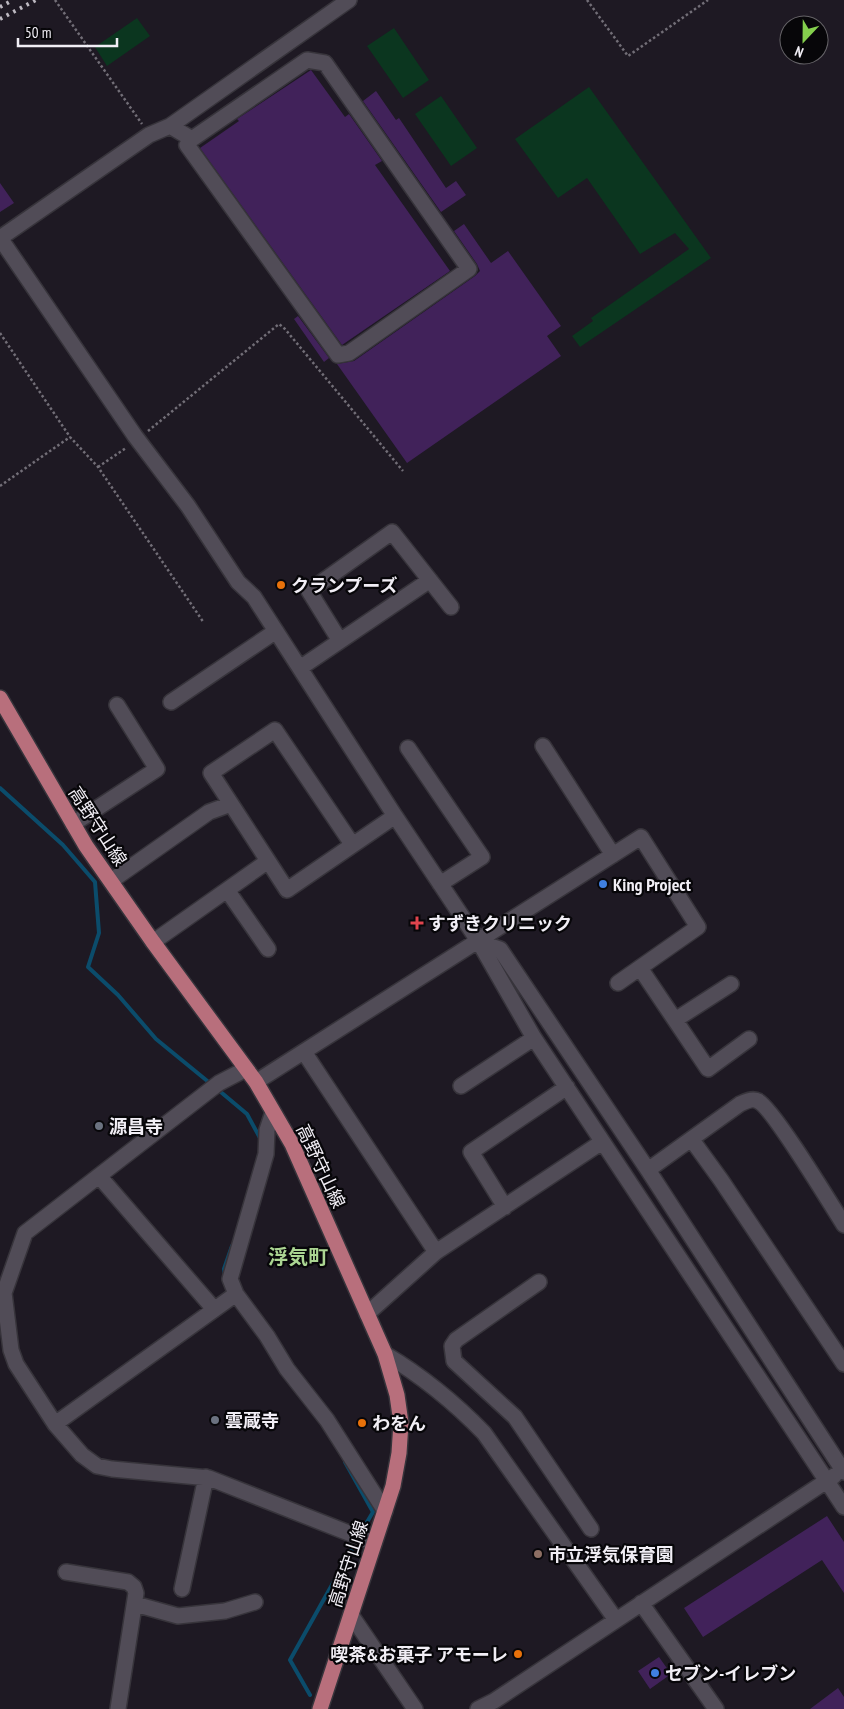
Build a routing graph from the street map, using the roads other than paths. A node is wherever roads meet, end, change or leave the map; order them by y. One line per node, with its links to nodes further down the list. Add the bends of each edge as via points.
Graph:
1 (349, 0): 2 (street)
2 (170, 126): 3 (street); 4 (street, via 149,134)
3 (192, 139): 3 (street, via 307,60 325,63 469,268 349,353 338,355 187,146)
4 (0, 238): 7 (street, via 138,440)
5 (430, 580): 6 (street); 8 (street); 8 (street, via 392,532 309,591)
6 (451, 607)
7 (276, 631): 9 (street); 11 (street)
8 (340, 641): 9 (street)
9 (300, 668): 16 (street)
10 (0, 698): 17 (main road, 高野守山線)
11 (172, 702)
12 (117, 705): 17 (street, via 157,769)
13 (542, 746): 19 (street)
14 (408, 748): 22 (street, via 482,857)
15 (231, 804): 18 (street, via 211,773 275,730); 20 (street); 21 (street, via 209,812)
16 (395, 816): 18 (street); 22 (street)
17 (73, 824): 21 (main road, 高野守山線)
18 (352, 844): 20 (street, via 287,890)
19 (613, 855): 25 (street); 27 (street, via 641,837 698,927)
20 (268, 861): 23 (street)
21 (111, 881): 24 (main road, 高野守山線)
22 (440, 884): 25 (street)
23 (226, 890): 24 (street); 26 (street)
24 (153, 942): 34 (main road, 高野守山線)
25 (478, 942): 31 (street); 33 (street); 39 (street, via 500,949)
26 (268, 949)
27 (640, 968): 28 (street); 30 (street)
28 (618, 984)
29 (731, 984): 30 (street)
30 (675, 1020): 32 (street, via 708,1068)
31 (534, 1038): 36 (street); 37 (street)
32 (749, 1039)
33 (304, 1052): 35 (street); 46 (street)
34 (246, 1070): 35 (main road, 高野守山線); 43 (street, via 219,1083)
35 (256, 1082): 38 (main road, 高野守山線)
36 (461, 1086)
37 (567, 1087): 41 (street); 44 (street, via 471,1152)
38 (273, 1112): 48 (street, via 267,1130 266,1154 232,1267); 49 (main road, 高野守山線, via 292,1144)
39 (627, 1139): 41 (street); 42 (street)
40 (692, 1140): 42 (street); 45 (street, via 740,1104 757,1100 764,1104 787,1137); 51 (street)
41 (605, 1147): 44 (street); 55 (street)
42 (648, 1170): 53 (street)
43 (99, 1176): 48 (street); 52 (street, via 25,1233 4,1293 16,1364)
44 (505, 1207): 46 (street)
45 (844, 1225)
46 (436, 1252): 49 (street)
47 (539, 1282): 58 (street, via 456,1340 452,1354 454,1361 484,1386 532,1439)
48 (228, 1300): 52 (street); 57 (street, via 267,1336 287,1369 327,1420)
49 (367, 1314): 50 (main road, 高野守山線)
50 (385, 1354): 57 (main road, 高野守山線, via 397,1396 400,1439 393,1486); 66 (street, via 418,1374 484,1433)
51 (844, 1364)
52 (56, 1424): 54 (street, via 82,1455 97,1466)
53 (844, 1471): 55 (street)
54 (206, 1477): 59 (street); 61 (street)
55 (827, 1480): 56 (street); 63 (street)
56 (844, 1507)
57 (384, 1511): 59 (main road, 高野守山線)
58 (591, 1529)
59 (363, 1540): 65 (main road, 高野守山線)
60 (66, 1572): 64 (street, via 128,1582 136,1593)
61 (182, 1589)
62 (255, 1602): 64 (street, via 225,1611 178,1616)
63 (641, 1603): 66 (street); 71 (street)
64 (134, 1604): 67 (street)
65 (351, 1615): 68 (main road, 高野守山線); 69 (street)
66 (616, 1620): 70 (street)
67 (118, 1709)
68 (320, 1709)
69 (415, 1709)
70 (478, 1709)
71 (716, 1709)

